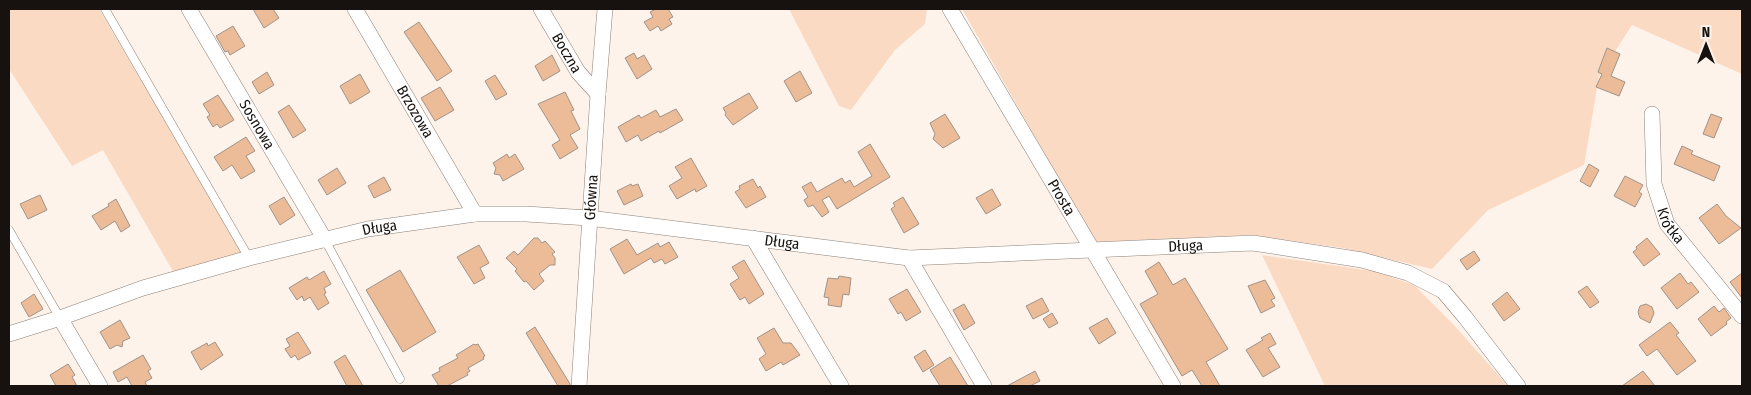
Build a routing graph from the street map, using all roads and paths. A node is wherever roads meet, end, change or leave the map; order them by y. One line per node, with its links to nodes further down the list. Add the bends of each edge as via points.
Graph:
1 (105, 9): 15 (lane)
2 (189, 9): 13 (street, Sosnowa)
3 (355, 9): 9 (street, Brzozowa)
4 (541, 9): 7 (street, Boczna, via 578,72)
5 (606, 9): 7 (street, Główna)
6 (950, 9): 14 (street, Prosta)
7 (598, 94): 10 (street, Główna)
8 (1652, 114): 17 (street, Krótka, via 1654,184 1666,224)
9 (474, 214): 10 (street, Długa); 13 (street, Długa, via 368,229)
10 (589, 218): 12 (street, Długa); 22 (street, Główna)
11 (9, 230): 18 (lane)
12 (753, 238): 16 (street, Długa); 23 (street)
13 (325, 240): 15 (street, Długa); 20 (lane)
14 (1091, 250): 16 (street, Długa); 25 (street, Prosta); 26 (street, Długa, via 1253,244 1362,260 1408,273 1443,291)
15 (249, 258): 18 (street, Długa, via 143,288)
16 (909, 258): 24 (street)
17 (1742, 316)
18 (60, 318): 19 (street, Długa); 21 (street)
19 (9, 334)
20 (400, 379)
21 (100, 386)
22 (579, 386)
23 (841, 386)
24 (984, 386)
25 (1173, 386)
26 (1518, 386)

